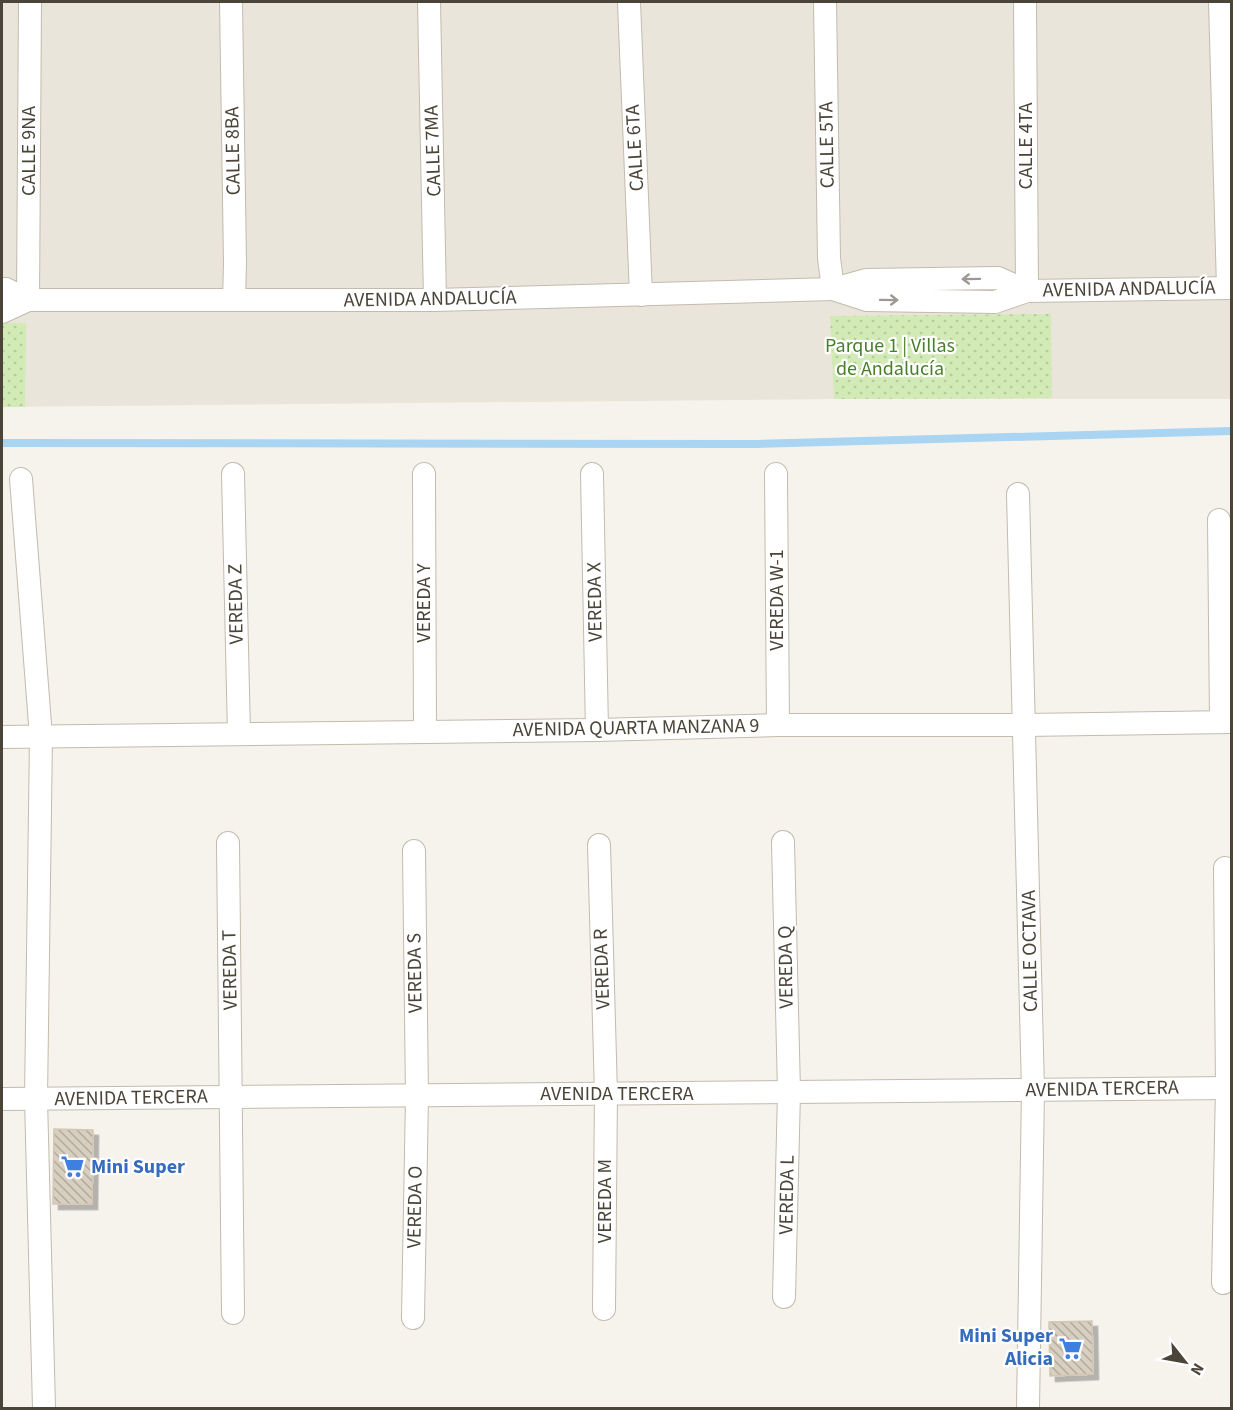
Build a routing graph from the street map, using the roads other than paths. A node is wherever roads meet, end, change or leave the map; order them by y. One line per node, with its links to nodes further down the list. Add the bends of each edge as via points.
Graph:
1 (30, 2): 13 (street, CALLE 9NA)
2 (231, 2): 14 (street, CALLE 8BA)
3 (429, 2): 15 (street, CALLE 7MA)
4 (629, 2): 12 (street, CALLE 6TA)
5 (825, 2): 10 (street, CALLE 5TA)
6 (1025, 2): 11 (street, CALLE 4TA)
7 (1220, 2): 8 (street)
8 (1230, 288): 11 (street, AVENIDA ANDALUCÍA)
9 (2, 289): 13 (street, AVENIDA ANDALUCÍA)
10 (832, 289): 11 (street, AVENIDA ANDALUCÍA, via 867,300 995,302); 12 (street, AVENIDA ANDALUCÍA)
11 (1027, 291)
12 (641, 294): 15 (street, AVENIDA ANDALUCÍA)
13 (28, 300): 14 (street, AVENIDA ANDALUCÍA); 16 (street, AVENIDA ANDALUCÍA)
14 (234, 300): 15 (street, AVENIDA ANDALUCÍA)
15 (435, 300)
16 (2, 312)
17 (233, 474): 29 (street, VEREDA Z)
18 (424, 474): 28 (street, VEREDA Y)
19 (592, 474): 27 (street, VEREDA X)
20 (776, 474): 25 (street, VEREDA W-1)
21 (21, 479): 31 (street)
22 (1018, 494): 26 (street, CALLE OCTAVA)
23 (1219, 520): 24 (street)
24 (1226, 722): 26 (street, AVENIDA QUARTA MANZANA 9)
25 (778, 724): 26 (street, AVENIDA QUARTA MANZANA 9); 27 (street, AVENIDA QUARTA MANZANA 9)
26 (1025, 725): 38 (street, CALLE OCTAVA)
27 (597, 730): 28 (street, AVENIDA QUARTA MANZANA 9)
28 (425, 732): 29 (street, AVENIDA QUARTA MANZANA 9)
29 (239, 734): 31 (street, AVENIDA QUARTA MANZANA 9)
30 (2, 737): 31 (street, AVENIDA QUARTA MANZANA 9)
31 (41, 737): 44 (street)
32 (783, 842): 39 (street, VEREDA Q)
33 (228, 843): 42 (street, VEREDA T)
34 (599, 845): 40 (street, VEREDA R)
35 (414, 851): 41 (street, VEREDA S)
36 (1225, 868): 37 (street)
37 (1229, 1088): 38 (street, AVENIDA TERCERA); 45 (street)
38 (1033, 1090): 39 (street, AVENIDA TERCERA); 51 (street, CALLE OCTAVA)
39 (789, 1092): 40 (street, AVENIDA TERCERA); 46 (street, VEREDA L)
40 (606, 1094): 41 (street, AVENIDA TERCERA); 47 (street, VEREDA M)
41 (417, 1095): 42 (street, AVENIDA TERCERA); 49 (street, VEREDA O)
42 (231, 1097): 44 (street, AVENIDA TERCERA); 48 (street)
43 (2, 1099): 44 (street, AVENIDA TERCERA)
44 (36, 1099): 50 (street)
45 (1223, 1283)
46 (784, 1297)
47 (604, 1308)
48 (233, 1313)
49 (413, 1318)
50 (44, 1408)
51 (1028, 1408)

